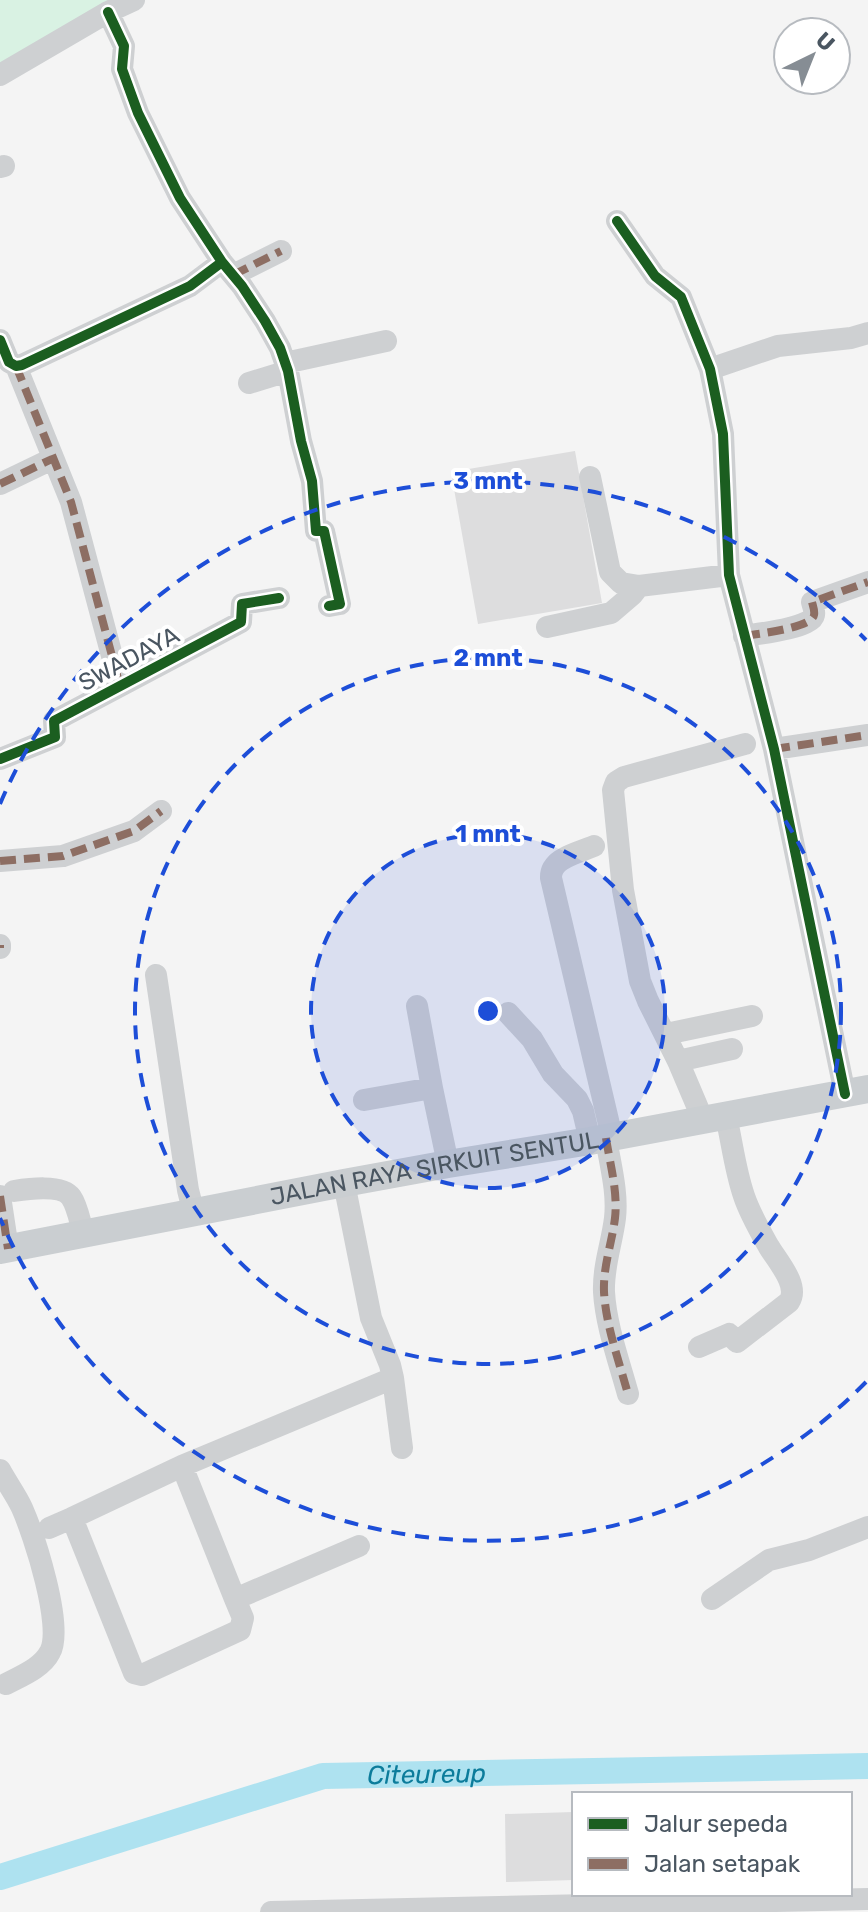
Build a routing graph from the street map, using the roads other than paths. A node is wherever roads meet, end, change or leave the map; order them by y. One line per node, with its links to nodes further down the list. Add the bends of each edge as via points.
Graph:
1 (134, 0): 2 (street)
2 (108, 12): 3 (street); 6 (street, via 124,46 122,69 138,113 180,198)
3 (0, 75)
4 (617, 221): 12 (street, via 655,276 681,297)
5 (281, 251): 6 (street)
6 (228, 269): 10 (street); 11 (street, via 265,321)
7 (868, 333): 12 (street, via 778,346)
8 (0, 340): 10 (street)
9 (386, 341): 11 (street)
10 (16, 366): 14 (street)
11 (287, 367): 13 (street); 21 (street, via 312,481 316,531 324,531 340,604)
12 (710, 369): 17 (street, via 723,434)
13 (249, 383)
14 (52, 459): 16 (street); 24 (street, via 71,502)
15 (590, 477): 19 (street, via 610,572 618,581)
16 (0, 484)
17 (729, 575): 19 (street); 23 (street)
18 (868, 582): 23 (street, via 812,602 814,615 807,622)
19 (639, 586): 22 (street, via 611,613)
20 (279, 598): 24 (street, SWADAYA, via 242,604 241,622)
21 (329, 606)
22 (547, 627)
23 (744, 636): 27 (street)
24 (120, 686): 28 (street, SWADAYA, via 54,721 55,737)
25 (868, 735): 27 (street)
26 (745, 744): 36 (street, via 628,775 614,785 623,890 640,981)
27 (774, 749): 40 (street, via 812,924)
28 (0, 759)
29 (161, 811): 31 (street, via 134,831 63,856)
30 (594, 846): 43 (street, via 556,863 551,878)
31 (0, 861)
32 (156, 975): 47 (street)
33 (417, 1006): 39 (street)
34 (508, 1013): 43 (street)
35 (752, 1016): 36 (street)
36 (666, 1034): 38 (street)
37 (732, 1049): 38 (street)
38 (678, 1061): 42 (street)
39 (432, 1088): 41 (street); 44 (street)
40 (857, 1092): 42 (main road, JALAN RAYA SIRKUIT SENTUL)
41 (364, 1100)
42 (715, 1118): 43 (main road, JALAN RAYA SIRKUIT SENTUL); 50 (street, via 748,1206 793,1293 789,1302 737,1342 729,1334)
43 (603, 1139): 44 (main road, JALAN RAYA SIRKUIT SENTUL); 52 (street, via 615,1215 604,1292)
44 (448, 1164): 45 (main road, JALAN RAYA SIRKUIT SENTUL)
45 (351, 1182): 47 (main road, JALAN RAYA SIRKUIT SENTUL); 51 (street, via 371,1318 390,1365)
46 (7, 1194): 48 (street, via 67,1192); 49 (street)
47 (194, 1214): 48 (main road, JALAN RAYA SIRKUIT SENTUL)
48 (84, 1235): 49 (main road, JALAN RAYA SIRKUIT SENTUL)
49 (4, 1250)
50 (699, 1347)
51 (398, 1368): 53 (street); 54 (street)
52 (628, 1394)
53 (402, 1448)
54 (182, 1466): 56 (street); 60 (street)
55 (0, 1470): 62 (street, via 32,1531 55,1625 49,1655)
56 (72, 1518): 58 (street); 60 (street, via 134,1673 144,1674 240,1630 243,1618)
57 (868, 1527): 61 (street, via 769,1560)
58 (49, 1528)
59 (359, 1546): 60 (street)
60 (235, 1599)
61 (712, 1599)
62 (6, 1684)
63 (868, 1899): 64 (street)
64 (271, 1912)

